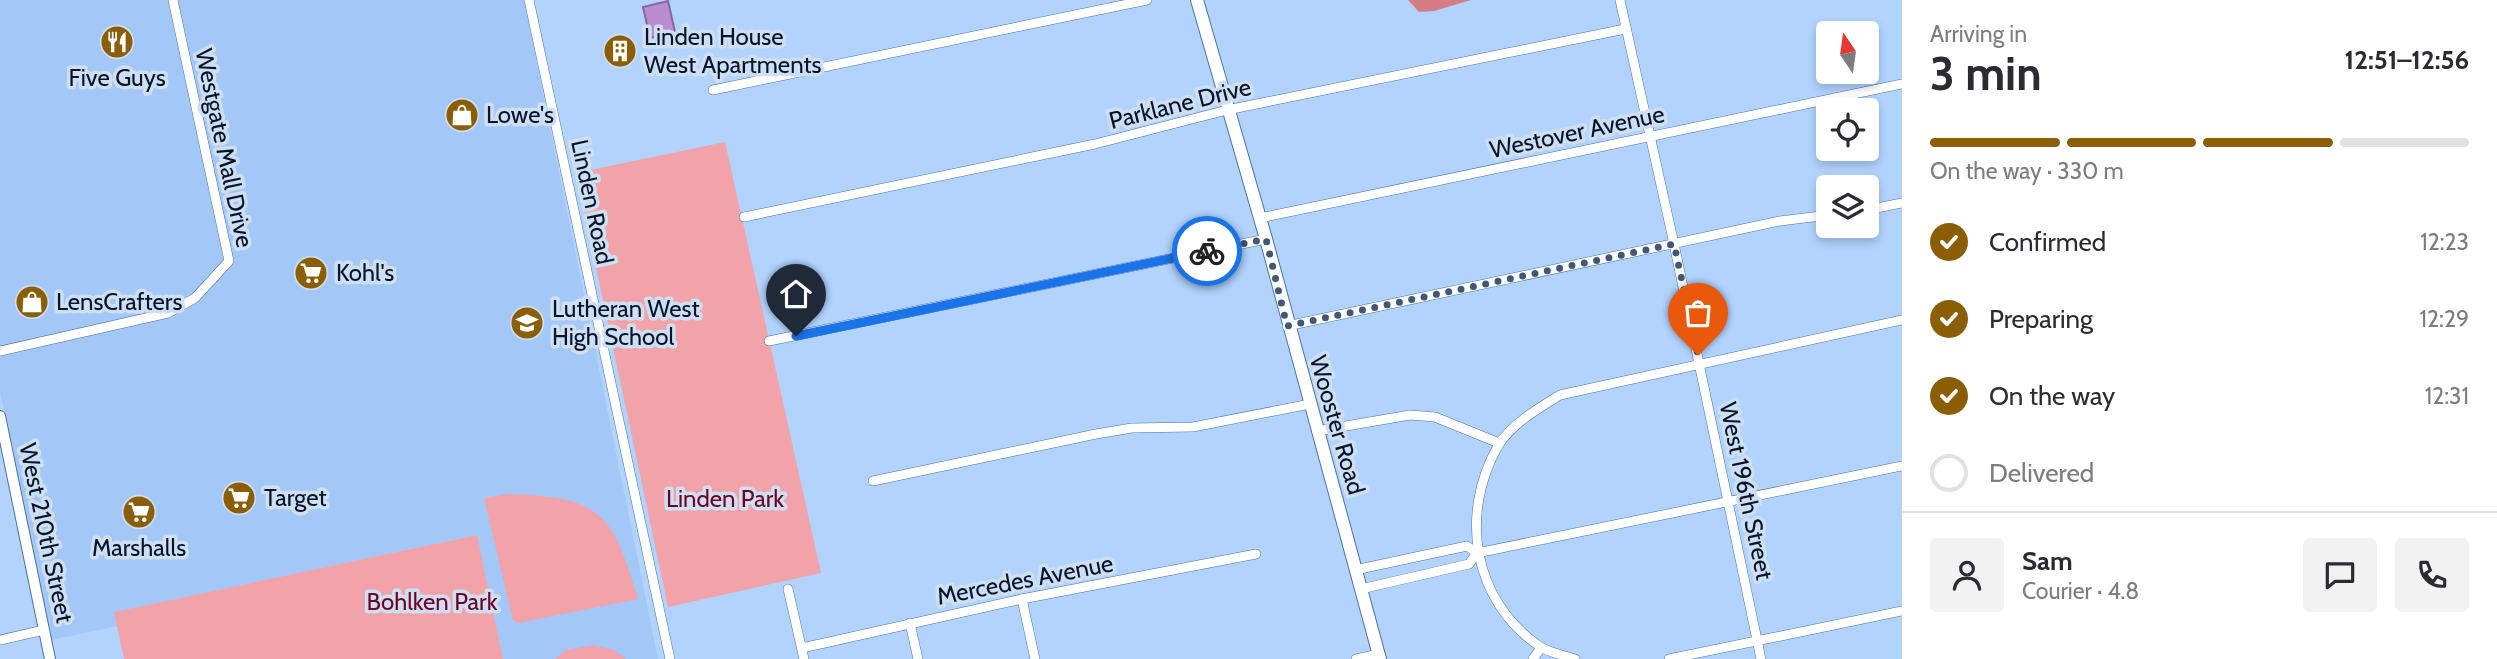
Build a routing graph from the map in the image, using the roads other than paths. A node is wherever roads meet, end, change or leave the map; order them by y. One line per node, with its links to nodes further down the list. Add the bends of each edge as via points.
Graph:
1 (173, 0): 21 (street, Westgate Mall Drive, via 229,261 195,298 168,313)
2 (529, 0): 45 (street, Linden Road)
3 (1147, 0): 8 (street)
4 (1197, 0): 9 (main road, Wooster Road)
5 (1620, 0): 6 (street, West 196th Street)
6 (1625, 29): 9 (street, Parklane Drive); 10 (street, West 196th Street)
7 (1902, 84): 10 (street, Westover Avenue)
8 (713, 90)
9 (1227, 110): 13 (street, Parklane Drive, via 1096,144); 15 (main road, Wooster Road)
10 (1651, 136): 15 (street, Westover Avenue); 17 (street, West 196th Street)
11 (1902, 203): 12 (street)
12 (1879, 208)
13 (744, 217)
14 (1816, 217): 17 (street)
15 (1260, 218): 16 (main road, Wooster Road)
16 (1266, 239): 19 (main road, Wooster Road); 20 (street)
17 (1674, 244): 19 (street); 22 (street, West 196th Street)
18 (1902, 320): 22 (street)
19 (1287, 326): 23 (main road, Wooster Road)
20 (769, 341)
21 (0, 351)
22 (1699, 362): 26 (street, via 1560,395 1531,412); 29 (street, West 196th Street)
23 (1310, 404): 25 (main road, Wooster Road); 28 (street, via 1193,427 1096,433)
24 (0, 416): 38 (street, West 210th Street)
25 (1317, 431): 26 (street, via 1410,415 1435,417); 32 (main road, Wooster Road)
26 (1499, 443): 30 (street, via 1478,492)
27 (1902, 466): 29 (street)
28 (873, 481)
29 (1728, 503): 30 (street); 40 (street, West 196th Street)
30 (1477, 553): 32 (street, via 1467,546); 34 (street, via 1469,564); 42 (street, via 1496,600)
31 (1256, 554): 35 (street, Mercedes Avenue)
32 (1355, 569): 34 (main road, Wooster Road)
33 (788, 589): 41 (street)
34 (1361, 589): 43 (main road, Wooster Road)
35 (1023, 599): 37 (street, Mercedes Avenue); 48 (street)
36 (1902, 611): 40 (street)
37 (911, 623): 41 (street, Mercedes Avenue); 47 (street)
38 (44, 630): 39 (street); 44 (street, West 210th Street)
39 (0, 640)
40 (1757, 641): 52 (street); 53 (street, West 196th Street)
41 (802, 648): 46 (street)
42 (1541, 648): 50 (street); 51 (street)
43 (1379, 657): 49 (street)
44 (50, 659)
45 (670, 659)
46 (804, 659)
47 (918, 659)
48 (1035, 659)
49 (1356, 659)
50 (1533, 659)
51 (1575, 659)
52 (1669, 659)
53 (1761, 659)

